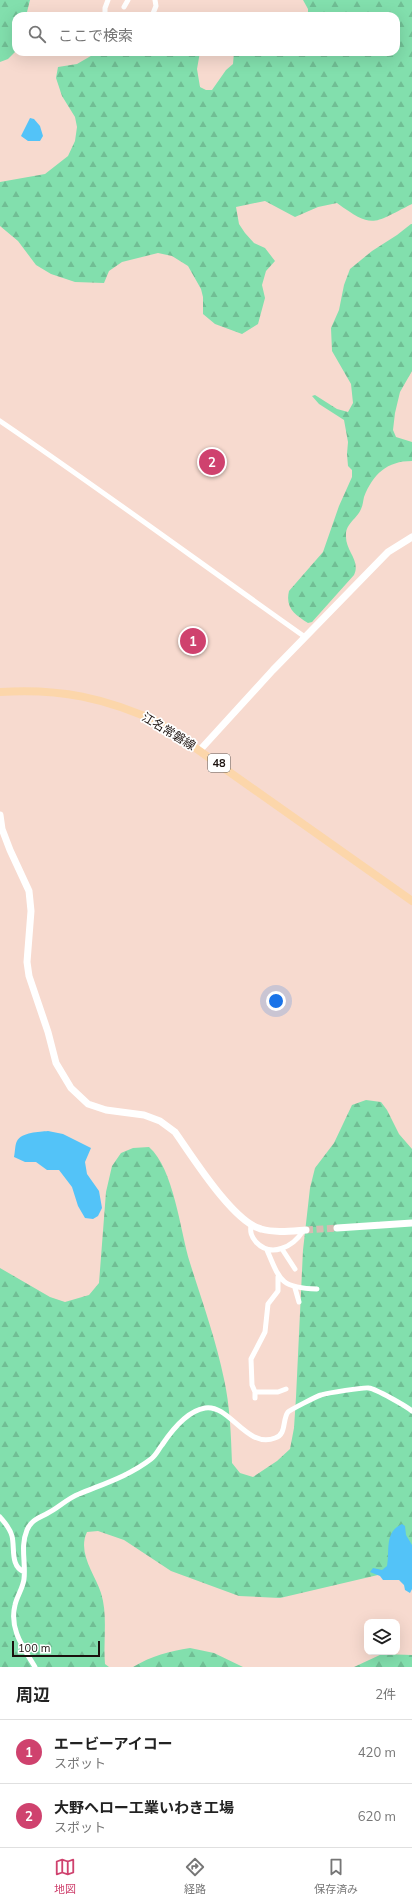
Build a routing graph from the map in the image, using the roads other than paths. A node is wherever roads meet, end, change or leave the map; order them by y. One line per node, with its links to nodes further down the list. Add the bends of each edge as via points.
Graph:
1 (108, 0): 5 (street)
2 (128, 0): 4 (street)
3 (155, 0): 6 (street)
4 (124, 7)
5 (105, 12)
6 (154, 12)
7 (0, 421): 9 (street)
8 (412, 537): 9 (street, via 388,552)
9 (305, 637): 11 (street)
10 (0, 692): 11 (main road, 江名常磐線 / 48, via 40,691 96,698 160,723)
11 (200, 750): 13 (main road, 江名常磐線 / 48)
12 (0, 815): 15 (street, via 10,850 29,891 29,976 56,1063 72,1088 88,1104 106,1110 144,1115 168,1126 224,1198)
13 (412, 901)
14 (412, 1223): 16 (street)
15 (251, 1225): 17 (street, via 269,1231); 19 (street, via 251,1235)
16 (337, 1228)
17 (305, 1230): 18 (street)
18 (282, 1249): 19 (street); 20 (street)
19 (267, 1250): 21 (street)
20 (295, 1269)
21 (278, 1277): 22 (street); 26 (street, via 278,1291 268,1304 265,1332 251,1359 252,1385)
22 (295, 1288): 23 (street); 24 (street)
23 (317, 1290)
24 (299, 1302)
25 (286, 1389): 26 (street, via 278,1392)
26 (255, 1392): 27 (street)
27 (255, 1398)
28 (412, 1411): 30 (street, via 368,1388 321,1395 291,1408 280,1435 266,1440 247,1433 234,1421 214,1409 208,1407 196,1410 182,1421 151,1459 111,1482 77,1494 35,1520 29,1527 23,1543)
29 (0, 1517): 30 (street, via 12,1534 15,1564)
30 (24, 1572): 31 (street, via 23,1585 15,1605 13,1626)
31 (35, 1667)

